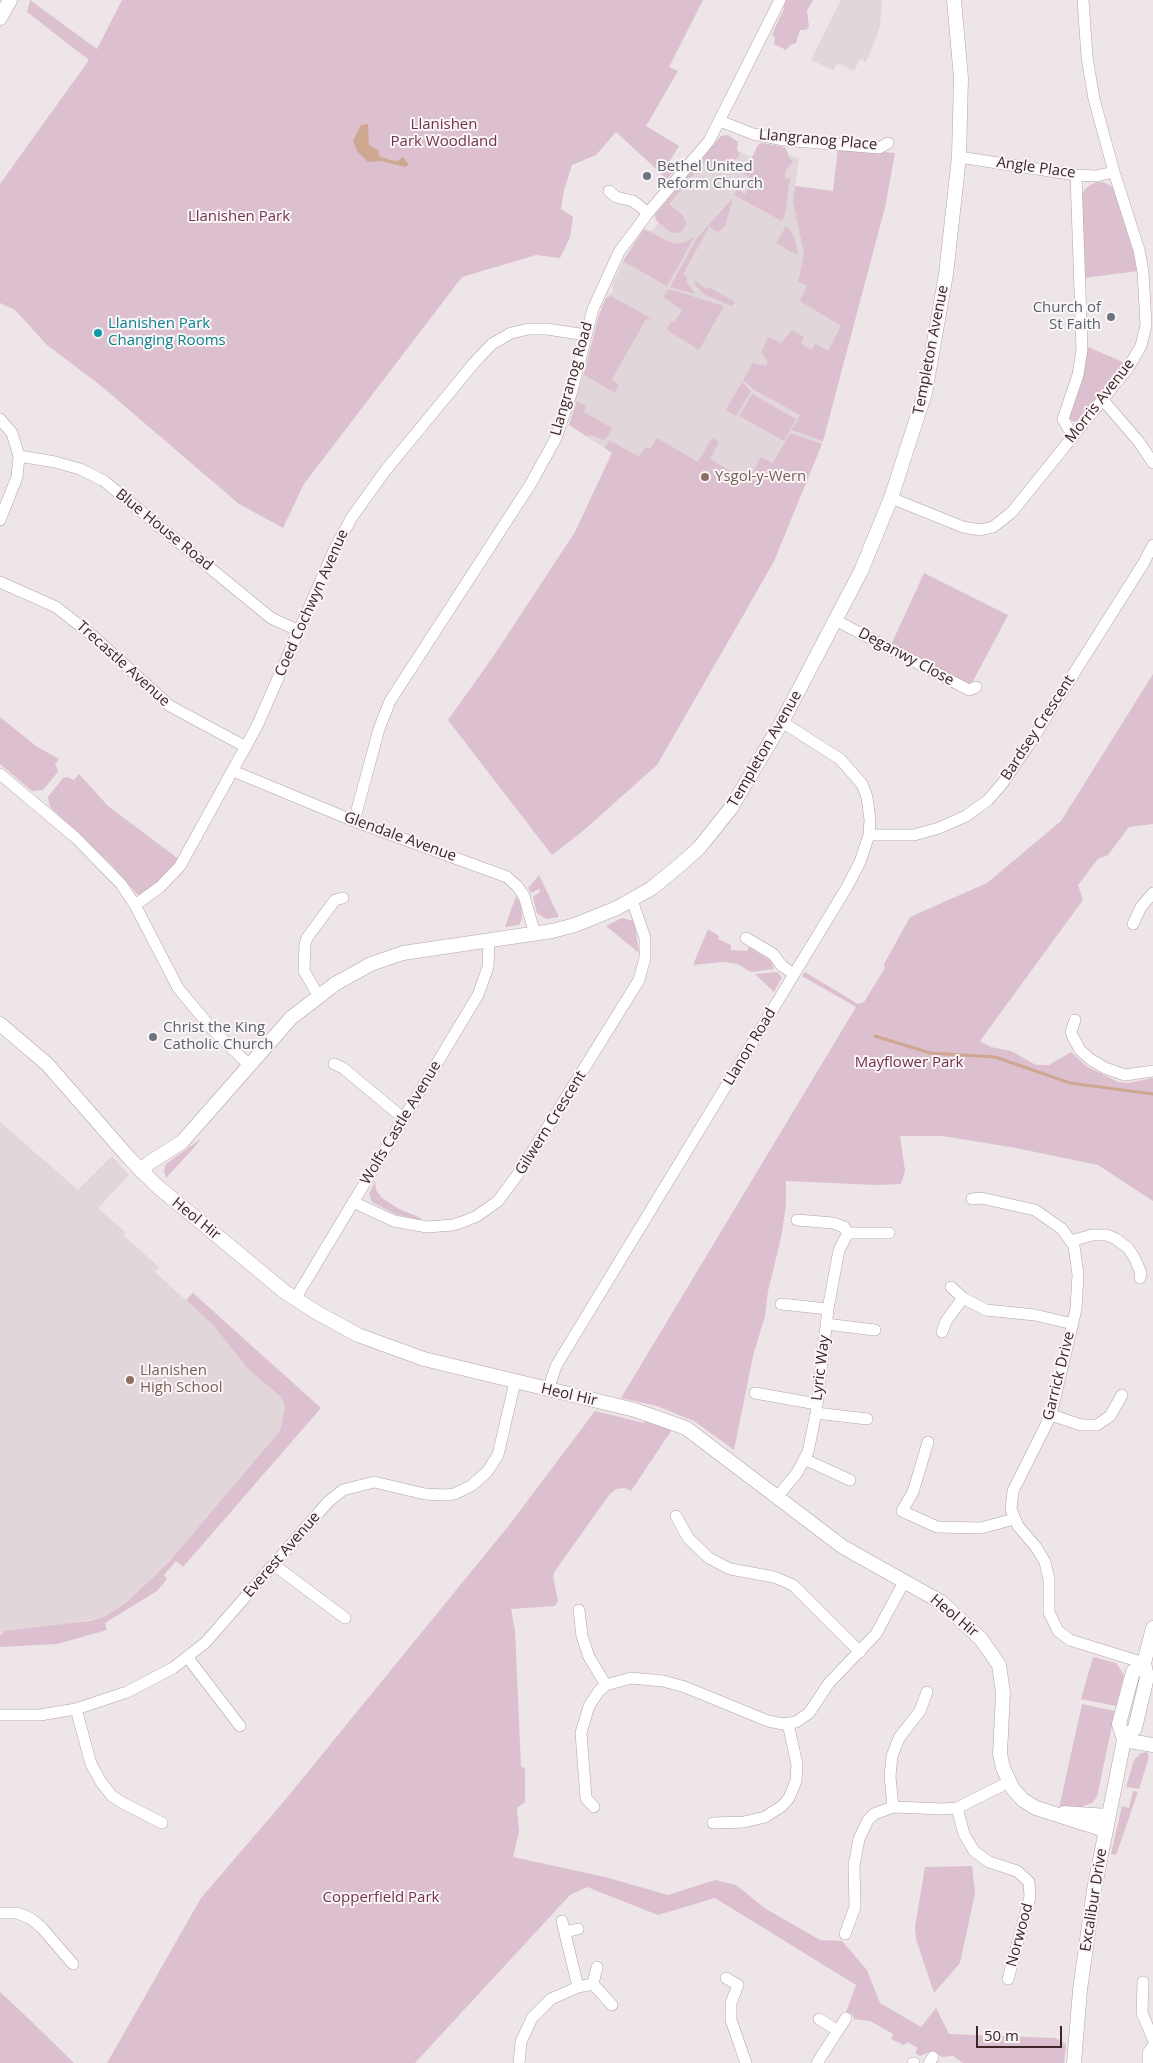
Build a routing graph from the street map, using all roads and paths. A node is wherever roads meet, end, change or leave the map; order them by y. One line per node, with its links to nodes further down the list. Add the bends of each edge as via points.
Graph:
1 (10, 0): 6 (street)
2 (780, 0): 7 (street, Llangranog Road)
3 (954, 0): 9 (street, Templeton Avenue, via 961,78)
4 (1083, 0): 10 (street, Morris Avenue, via 1091,81)
5 (0, 2): 6 (street)
6 (0, 18)
7 (720, 121): 8 (street, Llangranog Place, via 753,134 784,140 879,148); 13 (street, Llangranog Road, via 703,149)
8 (888, 143)
9 (959, 157): 11 (street, Angle Place); 20 (street, Templeton Avenue, via 946,274 930,369 920,412)
10 (1114, 172): 11 (street, Angle Place, via 1096,176); 15 (street, Morris Avenue, via 1139,250 1146,295 1146,325 1141,346 1133,360)
11 (1076, 175): 17 (street, via 1082,349 1078,375 1063,419)
12 (609, 191): 13 (street)
13 (648, 212): 14 (street, Llangranog Road, via 619,252 593,309)
14 (586, 335): 25 (street, Coed Cochwyn Avenue, via 529,329 502,338 484,352 356,511); 31 (street, Llangranog Road, via 566,413 546,457 384,714)
15 (1103, 400): 17 (street, Morris Avenue); 19 (street, via 1140,442)
16 (0, 419): 18 (street, via 12,433)
17 (1075, 434): 20 (street, Morris Avenue, via 1012,512 993,527 980,530 963,527)
18 (19, 456): 21 (street, via 16,477); 25 (street, Blue House Road, via 80,469 104,481 271,618)
19 (1153, 464)
20 (891, 498): 24 (street, Templeton Avenue)
21 (0, 520)
22 (1153, 544): 32 (street, Bardsey Crescent, via 1020,758 988,800 966,816 939,828 914,835)
23 (0, 582): 28 (street, Trecastle Avenue, via 56,607 170,706)
24 (836, 621): 26 (street, Deganwy Close, via 969,690); 27 (street, Templeton Avenue)
25 (297, 630): 28 (street, Coed Cochwyn Avenue)
26 (976, 687)
27 (782, 722): 32 (street, Llanon Road, via 830,751 856,775 867,797); 35 (street, Templeton Avenue, via 716,829 680,865)
28 (246, 747): 29 (street, Coed Cochwyn Avenue)
29 (233, 771): 31 (street, Glendale Avenue); 36 (street, Coed Cochwyn Avenue, via 180,866 160,887)
30 (0, 774): 36 (street, via 101,861)
31 (354, 821): 38 (street, Glendale Avenue, via 507,877 524,896)
32 (869, 835): 41 (street, Llanon Road, via 854,875)
33 (1153, 893): 37 (street)
34 (344, 898): 42 (street, via 335,900 305,944 304,971)
35 (632, 900): 38 (street, Templeton Avenue, via 575,926); 51 (street, Gilwern Crescent, via 646,938 646,958 639,980 521,1170 498,1201 477,1216 453,1225 426,1227 394,1222)
36 (135, 905): 46 (street, via 170,977 185,999)
37 (1133, 924)
38 (534, 934): 40 (street, Templeton Avenue)
39 (746, 938): 41 (street, via 773,954)
40 (490, 942): 42 (street, Templeton Avenue, via 438,947 388,958 371,964); 48 (street, Wolfs Castle Avenue, via 488,967 478,995)
41 (794, 974): 67 (street, Llanon Road, via 556,1366)
42 (318, 995): 46 (street, Templeton Avenue, via 291,1018)
43 (1075, 1020): 47 (street, via 1072,1037 1090,1060 1125,1075)
44 (0, 1024): 49 (street, Heol Hir, via 47,1064)
45 (334, 1064): 48 (street)
46 (249, 1065): 49 (street, Templeton Avenue, via 182,1142)
47 (1153, 1071)
48 (403, 1118): 51 (street, Wolfs Castle Avenue)
49 (140, 1171): 58 (street, Heol Hir)
50 (972, 1199): 55 (street, Garrick Drive, via 981,1198 1035,1210 1053,1220)
51 (353, 1202): 58 (street, Wolfs Castle Avenue)
52 (797, 1220): 53 (street, via 833,1222)
53 (848, 1233): 54 (street); 61 (street, Lyric Way, via 839,1250)
54 (889, 1233)
55 (1071, 1241): 56 (street, via 1092,1235 1116,1239 1134,1257); 63 (street, Garrick Drive, via 1076,1252 1078,1275)
56 (1140, 1278)
57 (951, 1287): 59 (street)
58 (295, 1298): 66 (street, Heol Hir, via 345,1329 376,1342 443,1365)
59 (963, 1298): 63 (street, via 986,1310 1035,1315); 65 (street)
60 (781, 1304): 61 (street)
61 (828, 1309): 62 (street, Lyric Way)
62 (826, 1324): 64 (street, Lyric Way); 70 (street, Lyric Way)
63 (1073, 1324): 71 (street, Garrick Drive)
64 (875, 1330)
65 (942, 1332)
66 (515, 1382): 67 (street, Heol Hir); 79 (street, Everest Avenue, via 500,1447 493,1464 480,1480 463,1491 444,1495 374,1482 343,1490 328,1502)
67 (548, 1390): 76 (street, Heol Hir, via 649,1414 686,1428)
68 (755, 1393): 70 (street)
69 (1122, 1395): 71 (street, via 1110,1416 1097,1426 1080,1425)
70 (816, 1408): 72 (street, Lyric Way); 74 (street, Lyric Way)
71 (1052, 1415): 78 (street, Garrick Drive, via 1013,1491 1011,1509)
72 (867, 1419)
73 (928, 1442): 78 (street, via 913,1492 902,1511 936,1527 980,1528)
74 (806, 1460): 75 (street); 76 (street, Lyric Way)
75 (850, 1480)
76 (777, 1497): 80 (street, Heol Hir, via 850,1552)
77 (676, 1516): 84 (street, via 688,1538 708,1558 730,1569 793,1585)
78 (1014, 1519): 86 (street, via 1045,1562 1049,1612 1058,1632 1070,1640)
79 (274, 1564): 82 (street); 85 (street, Everest Avenue)
80 (904, 1582): 84 (street, via 879,1629); 95 (street, Heol Hir, via 948,1608 981,1639 996,1659 1003,1684 1000,1754)
81 (579, 1610): 87 (street, via 588,1657)
82 (345, 1618)
83 (1153, 1628): 86 (street, Excalibur Drive)
84 (860, 1652): 91 (street, via 828,1683 809,1713)
85 (188, 1658): 89 (street, Everest Avenue, via 145,1684); 92 (street)
86 (1144, 1663): 93 (street, Excalibur Drive, via 1147,1677 1135,1728)
87 (606, 1686): 91 (street, via 631,1678 663,1681 757,1717); 96 (street, via 589,1706 581,1733 586,1798)
88 (927, 1692): 97 (street, via 920,1711 899,1738 892,1756)
89 (76, 1709): 90 (street, Everest Avenue, via 40,1715); 101 (street, via 91,1764 101,1782 112,1796)
90 (0, 1715)
91 (788, 1724): 102 (street, via 797,1764 796,1781 789,1798 765,1817 744,1822)
92 (240, 1726)
93 (1124, 1740): 94 (street); 100 (street, Excalibur Drive)
94 (1153, 1745)
95 (1009, 1782): 98 (street); 99 (street, Heol Hir, via 1029,1804)
96 (594, 1807)
97 (893, 1807): 98 (street); 106 (street, via 874,1814 861,1833 854,1866 854,1913)
98 (957, 1808): 110 (street, Norwood, via 964,1834 974,1851 989,1862 1018,1871 1029,1882 1030,1897)
99 (1058, 1814): 100 (street, Heol Hir); 103 (street, Heol Hir)
100 (1108, 1816): 103 (street, Excalibur Drive)
101 (162, 1823)
102 (713, 1823)
103 (1105, 1830): 123 (street, Excalibur Drive, via 1081,1981)
104 (0, 1913): 107 (street, via 17,1913 30,1918)
105 (578, 1929): 113 (street, via 563,1927)
106 (845, 1934)
107 (73, 1964)
108 (597, 1967): 112 (street)
109 (726, 1978): 121 (street, via 738,1985 731,2003 731,2020)
110 (1008, 1979)
111 (1143, 1982): 118 (street, via 1142,2013)
112 (593, 1984): 113 (street); 114 (street)
113 (578, 1987): 120 (street, via 551,1999 532,2018 522,2042)
114 (612, 2005)
115 (846, 2018): 117 (street)
116 (819, 2019): 117 (street)
117 (838, 2030): 122 (street)
118 (1153, 2039)
119 (1153, 2046): 124 (street, via 1148,2053)
120 (519, 2063)
121 (746, 2063)
122 (817, 2063)
123 (1074, 2063)
124 (1148, 2063)

